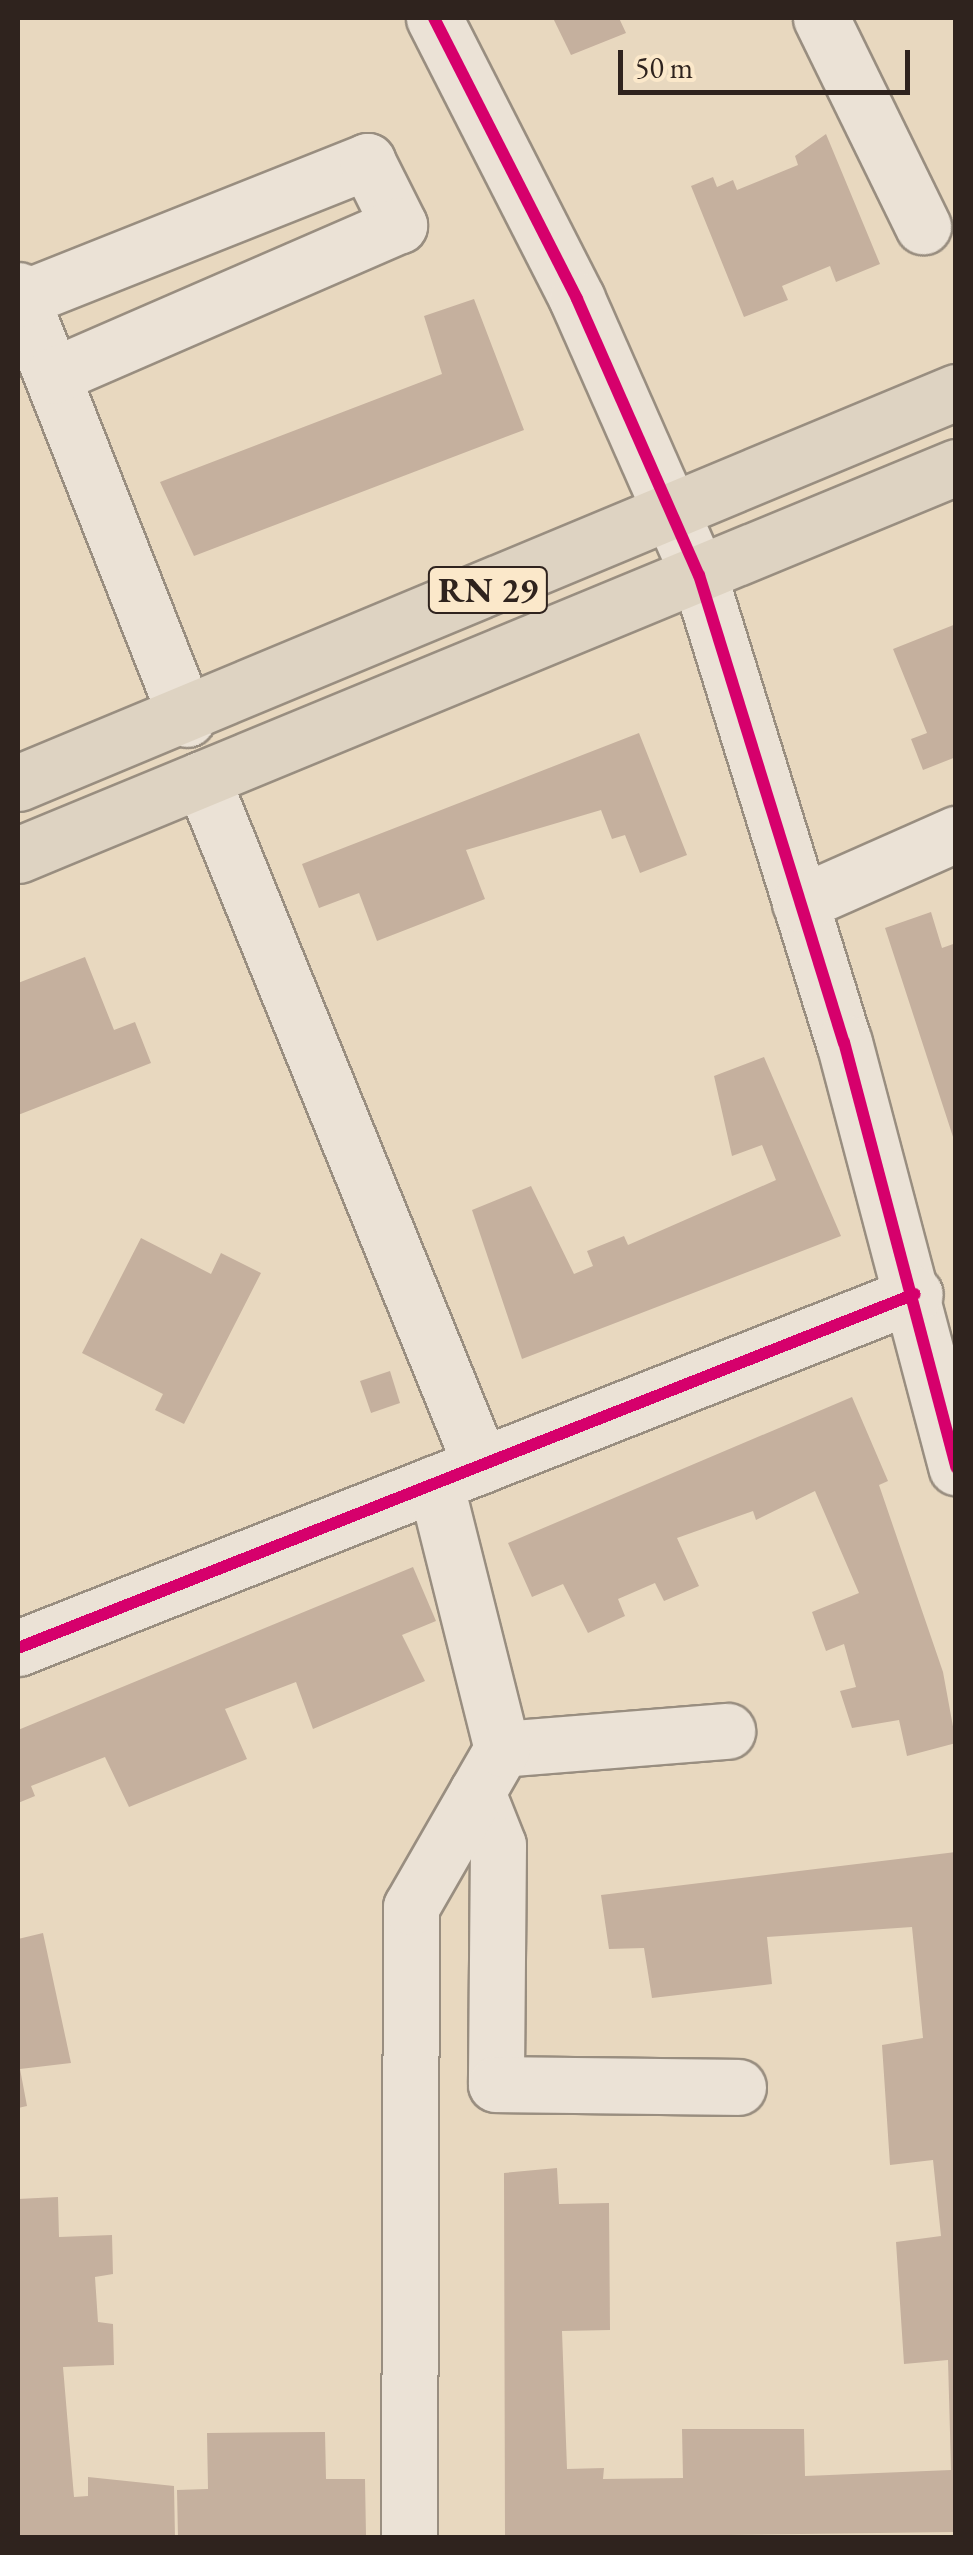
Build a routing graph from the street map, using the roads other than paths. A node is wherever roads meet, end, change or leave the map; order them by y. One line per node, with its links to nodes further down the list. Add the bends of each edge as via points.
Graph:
1 (434, 18): 8 (street)
2 (821, 18): 3 (street)
3 (922, 226)
4 (19, 295): 5 (street); 5 (street, via 367,160 399,226)
5 (52, 376): 10 (street)
6 (956, 392): 8 (main road, RN 29)
7 (956, 467): 9 (main road, RN 29)
8 (675, 510): 9 (street); 10 (main road, RN 29)
9 (698, 575): 11 (main road, RN 29); 15 (street)
10 (187, 719): 12 (main road, RN 29)
11 (202, 779): 14 (main road, RN 29); 18 (street)
12 (18, 783)
13 (956, 834): 15 (street)
14 (18, 855)
15 (800, 903): 16 (street)
16 (915, 1294): 17 (street); 18 (street)
17 (956, 1467)
18 (458, 1474): 19 (street); 21 (street)
19 (18, 1648)
20 (726, 1731): 21 (street)
21 (490, 1770): 22 (street, via 498,1846 496,2084); 23 (street, via 411,1908)
22 (738, 2087)
23 (409, 2538)

